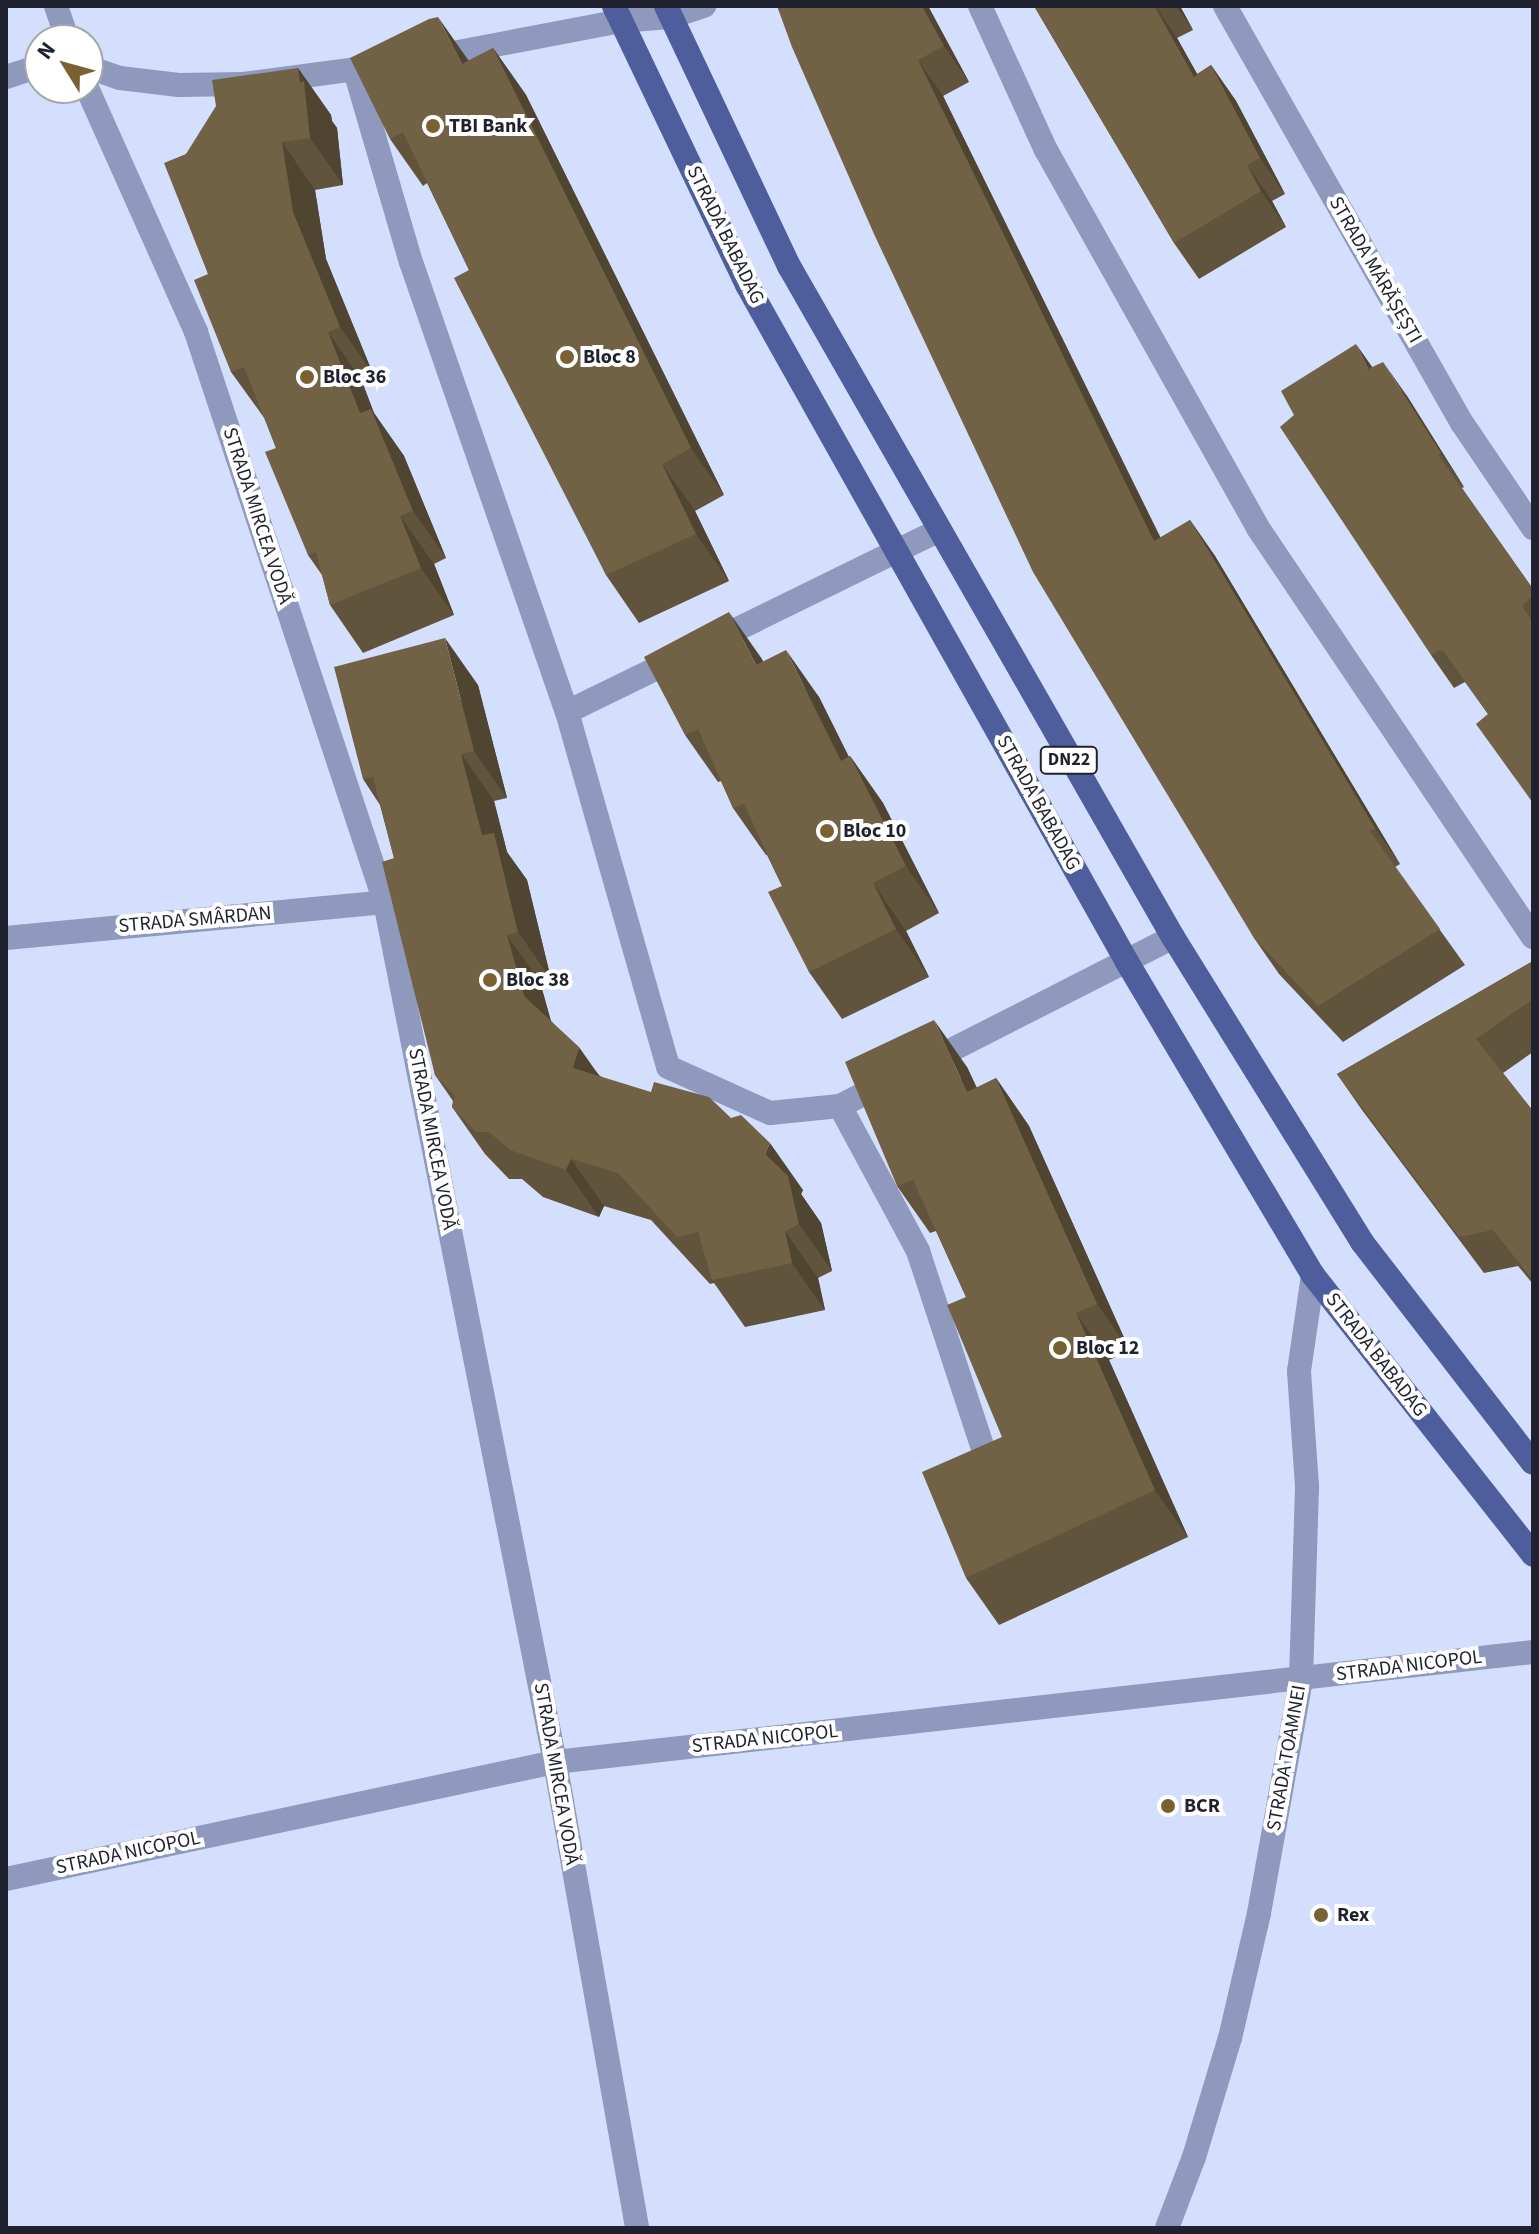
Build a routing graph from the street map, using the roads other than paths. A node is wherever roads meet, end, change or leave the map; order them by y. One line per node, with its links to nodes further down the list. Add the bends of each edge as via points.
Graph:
1 (704, 6): 4 (street)
2 (980, 6): 15 (street, via 1046,150 1258,528)
3 (1225, 6): 9 (street, STRADA MĂRĂȘEȘTI, via 1462,423)
4 (668, 12): 5 (street); 10 (main road, DN22, via 789,266)
5 (617, 14): 6 (street); 11 (main road, STRADA BABADAG, via 747,285)
6 (355, 71): 7 (street, via 243,84 179,85); 12 (street, via 411,262)
7 (104, 72)
8 (94, 104): 13 (street, STRADA MIRCEA VODĂ, via 196,332)
9 (1533, 528)
10 (938, 531): 11 (street); 14 (main road, DN22)
11 (897, 552): 12 (street); 17 (main road, STRADA BABADAG)
12 (567, 712): 18 (street, via 668,1067 770,1113)
13 (385, 902): 16 (street, STRADA SMÂRDAN); 25 (street, STRADA MIRCEA VODĂ)
14 (1173, 937): 17 (street); 21 (main road, DN22, via 1362,1242)
15 (1533, 937)
16 (6, 938)
17 (1127, 962): 18 (street); 19 (main road, STRADA BABADAG)
18 (840, 1106): 20 (street, via 918,1251)
19 (1313, 1275): 22 (main road, STRADA BABADAG); 24 (street, STRADA TOAMNEI, via 1299,1371 1307,1486)
20 (983, 1449)
21 (1533, 1463)
22 (1533, 1555)
23 (1533, 1652): 24 (street, STRADA NICOPOL)
24 (1301, 1679): 25 (street, STRADA NICOPOL); 28 (street, STRADA TOAMNEI, via 1259,1913 1230,2038)
25 (555, 1762): 26 (street, STRADA NICOPOL); 27 (street, STRADA MIRCEA VODĂ)
26 (6, 1879)
27 (637, 2228)
28 (1167, 2228)

